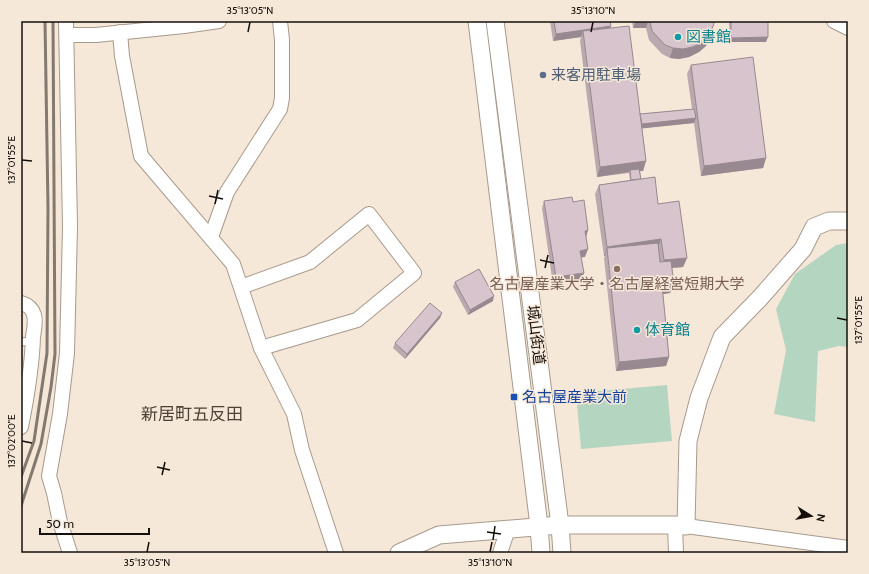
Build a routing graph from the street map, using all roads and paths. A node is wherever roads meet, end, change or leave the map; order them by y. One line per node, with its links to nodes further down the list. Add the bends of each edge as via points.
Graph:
1 (66, 21): 10 (street)
2 (219, 21): 7 (street)
3 (280, 21): 12 (street, via 280,109 227,192)
4 (477, 21): 20 (street, 城山街道)
5 (495, 21): 19 (street, 城山街道)
6 (834, 21): 8 (street)
7 (184, 23): 9 (street)
8 (848, 28)
9 (120, 32): 10 (street); 12 (street, via 140,156)
10 (67, 35): 24 (street, via 70,227 67,353 49,476)
11 (848, 220): 21 (street, via 829,221 814,226 802,249 722,337 699,398 688,440)
12 (211, 237): 13 (street, via 233,264)
13 (241, 287): 16 (street); 16 (street, via 310,262 369,214 414,273 357,320)
14 (21, 303): 15 (street, via 32,310 34,317)
15 (27, 342): 17 (street)
16 (261, 348): 25 (street, via 294,414 302,450)
17 (25, 390): 18 (street)
18 (21, 427)
19 (560, 524): 20 (street); 21 (street); 29 (street, 城山街道)
20 (539, 526): 22 (street); 28 (street, 城山街道)
21 (680, 526): 23 (street); 30 (street)
22 (508, 529): 26 (street, via 439,535); 27 (street)
23 (848, 548)
24 (70, 553)
25 (336, 553)
26 (399, 553)
27 (500, 553)
28 (542, 553)
29 (562, 553)
30 (676, 553)

